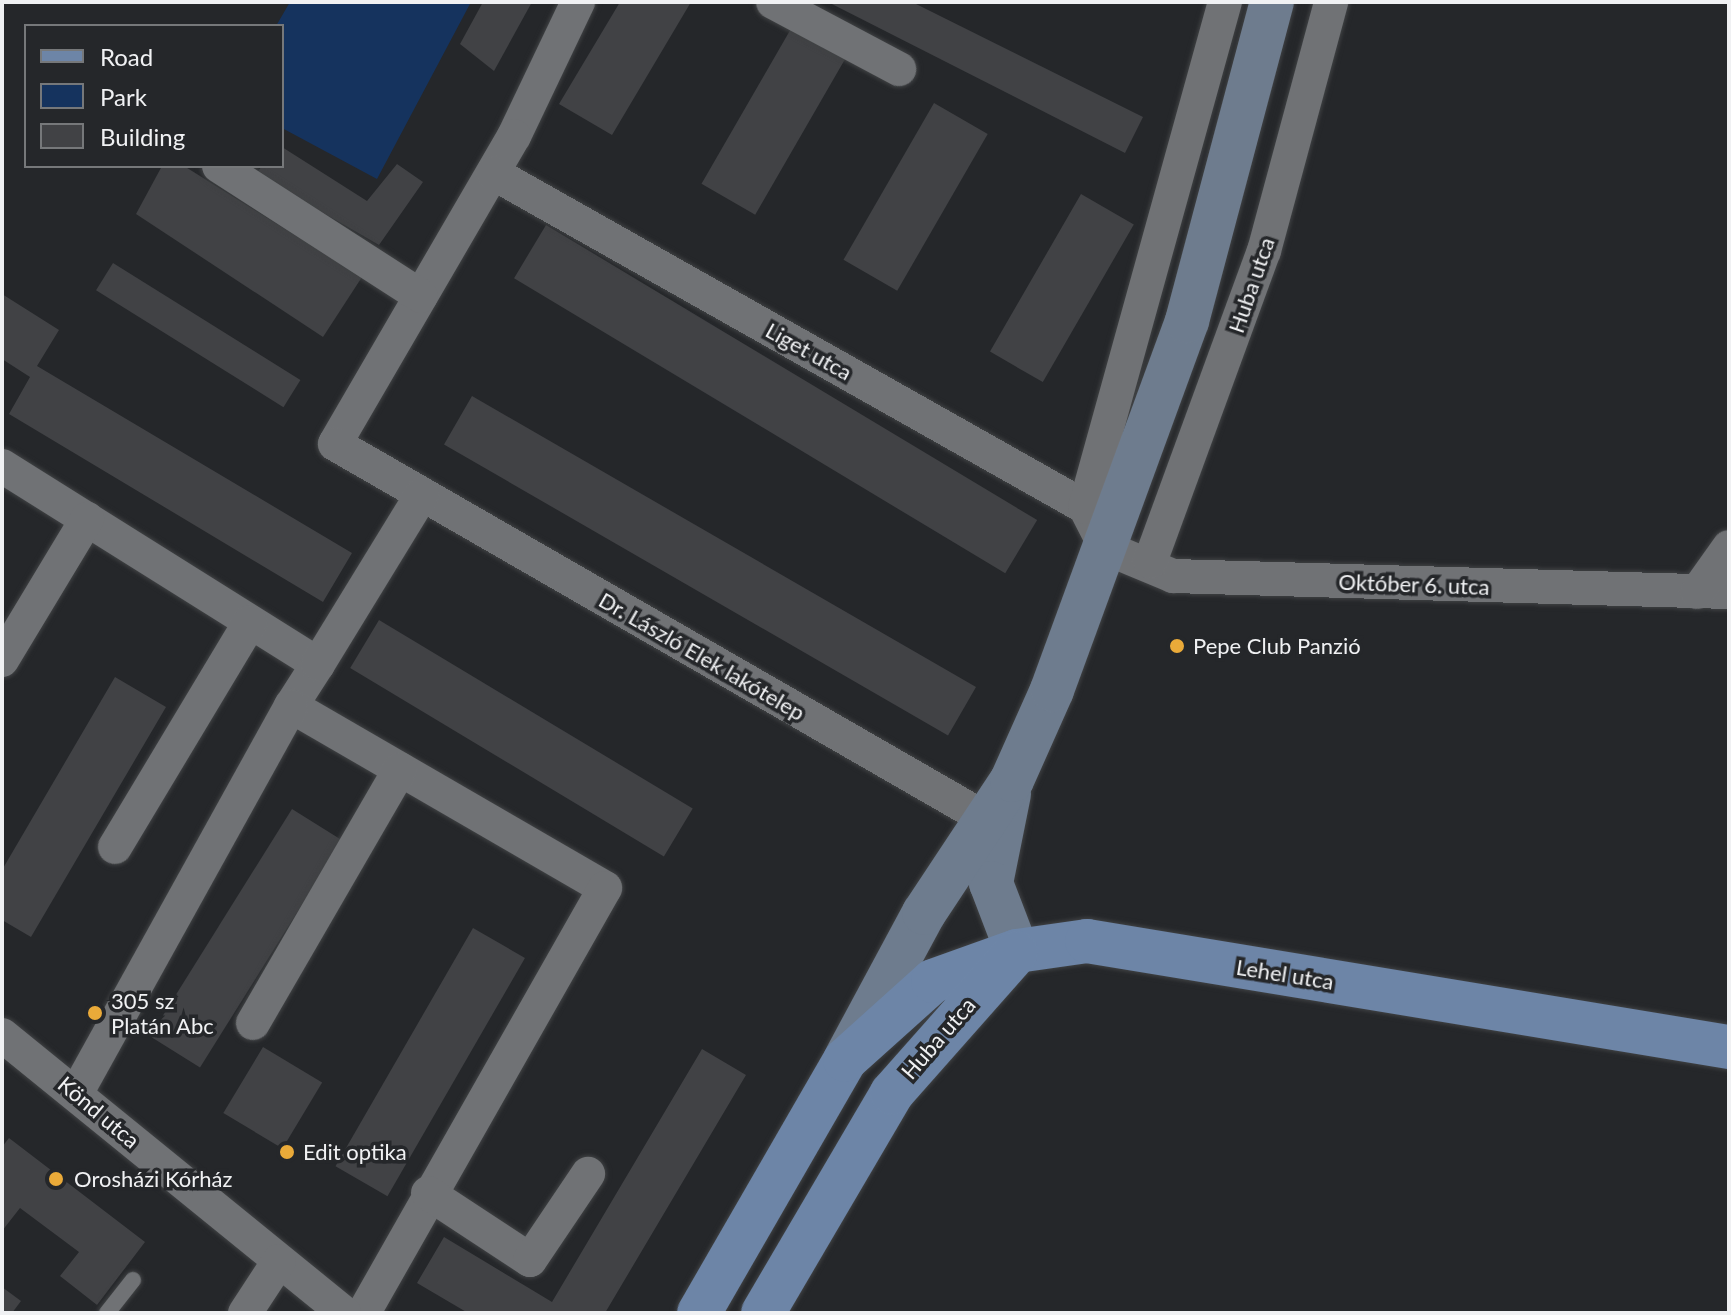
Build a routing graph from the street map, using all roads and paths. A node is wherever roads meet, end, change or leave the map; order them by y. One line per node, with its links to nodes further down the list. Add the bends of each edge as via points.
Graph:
1 (578, 2): 8 (street)
2 (773, 2): 6 (street)
3 (1225, 2): 12 (street)
4 (1272, 2): 15 (main road, Huba utca, via 1187,321)
5 (1331, 2): 16 (street, Huba utca, via 1264,251)
6 (899, 69)
7 (222, 168): 9 (street)
8 (493, 173): 9 (street); 12 (street, Liget utca)
9 (421, 296): 11 (street, Dr. László Elek lakótelep, via 335,444)
10 (2, 466): 13 (street)
11 (422, 494): 20 (street); 24 (street, Dr. László Elek lakótelep)
12 (1085, 507): 15 (street)
13 (87, 519): 18 (street); 19 (street)
14 (1729, 547): 17 (street)
15 (1106, 548): 16 (street, Október 6. utca); 23 (main road, Huba utca)
16 (1150, 562): 17 (street, Október 6. utca, via 1173,576)
17 (1713, 592)
18 (250, 622): 20 (street); 25 (street)
19 (2, 660)
20 (318, 664): 21 (street)
21 (291, 706): 22 (street); 31 (street)
22 (400, 769): 27 (street); 33 (street, via 605,888)
23 (1012, 780): 24 (main road, Huba utca); 26 (main road, via 991,883)
24 (983, 817): 30 (main road, Huba utca)
25 (115, 847)
26 (1017, 951): 29 (main road, Lehel utca, via 1087,941); 30 (main road, Huba utca, via 933,981); 41 (main road, Huba utca, via 892,1093)
27 (253, 1023)
28 (2, 1035): 31 (street, Könd utca)
29 (1729, 1047)
30 (845, 1060): 40 (main road, Huba utca)
31 (77, 1092): 34 (street, Könd utca)
32 (588, 1174): 33 (street, via 530,1260)
33 (428, 1193): 39 (street)
34 (279, 1261): 37 (street); 38 (street, Könd utca)
35 (133, 1280): 36 (lane)
36 (107, 1313)
37 (245, 1313)
38 (344, 1313)
39 (364, 1313)
40 (699, 1313)
41 (763, 1313)

